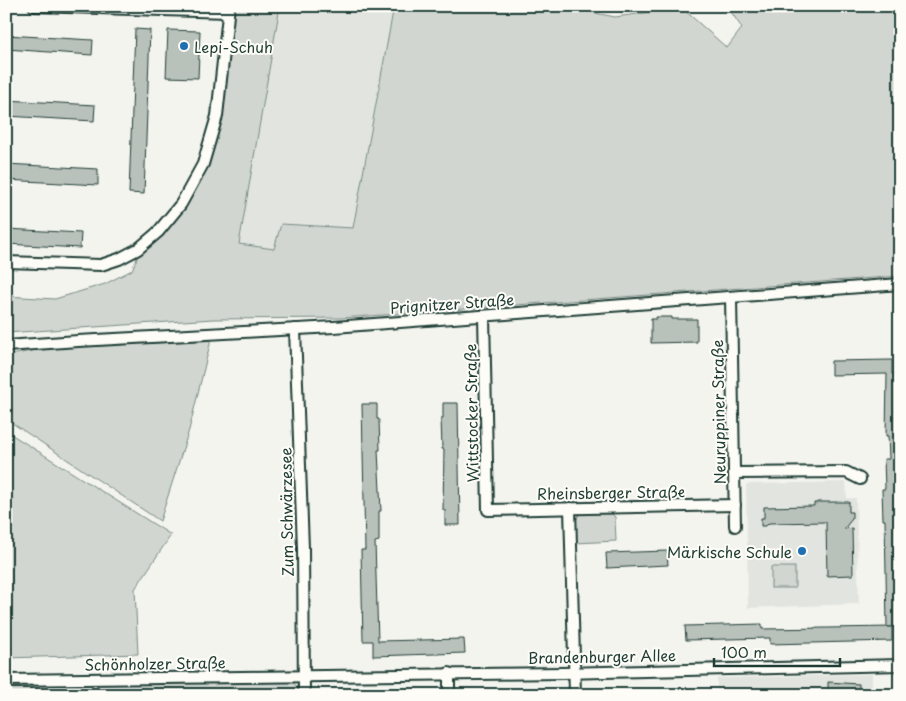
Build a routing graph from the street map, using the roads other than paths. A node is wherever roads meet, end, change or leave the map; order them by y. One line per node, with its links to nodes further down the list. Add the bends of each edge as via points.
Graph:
1 (34, 6): 2 (street)
2 (229, 9): 3 (street, via 216,116 205,158 193,184 158,232 120,259 101,265)
3 (6, 262)
4 (900, 284): 5 (street, Prignitzer Straße)
5 (730, 298): 6 (street, Prignitzer Straße); 9 (street, Neuruppiner Straße)
6 (484, 316): 7 (street, Prignitzer Straße); 13 (street, Wittstocker Straße)
7 (296, 328): 8 (street, Prignitzer Straße); 18 (street, Zum Schwärzesee)
8 (6, 346)
9 (734, 473): 10 (street, via 846,472); 11 (street, Neuruppiner Straße)
10 (860, 479)
11 (735, 505): 12 (street, Rheinsberger Straße); 14 (street, Neuruppiner Straße)
12 (570, 508): 13 (street, Rheinsberger Straße); 16 (street)
13 (488, 510)
14 (736, 526)
15 (900, 665): 16 (street, Brandenburger Allee)
16 (575, 672): 17 (street, Brandenburger Allee); 22 (street)
17 (449, 673): 18 (street, Brandenburger Allee); 21 (street)
18 (304, 676): 19 (street, Schönholzer Straße); 20 (street, Zum Schwärzesee)
19 (6, 680)
20 (304, 695)
21 (449, 695)
22 (575, 695)

